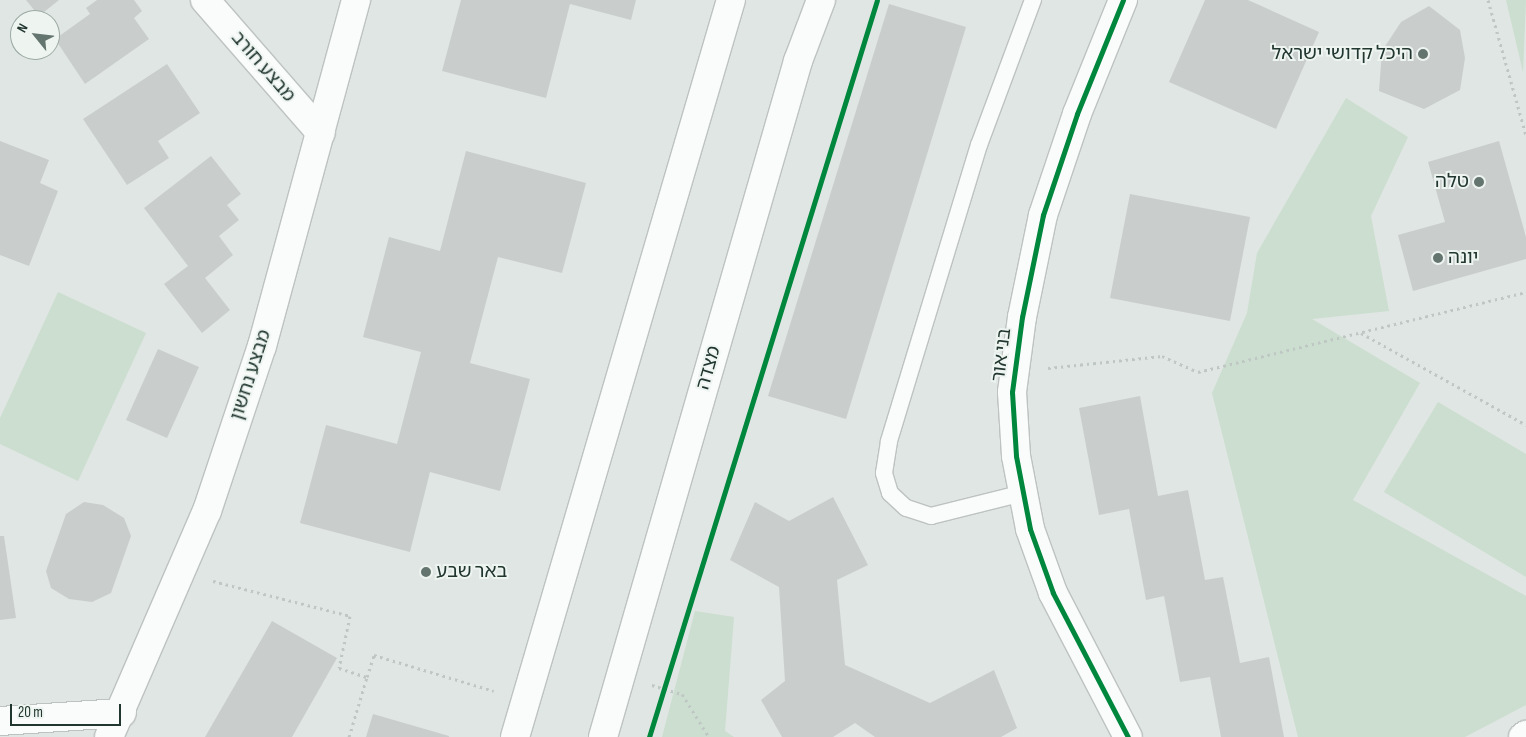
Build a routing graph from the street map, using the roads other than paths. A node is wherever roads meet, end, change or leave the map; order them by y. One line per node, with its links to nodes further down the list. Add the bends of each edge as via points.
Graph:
1 (205, 0): 7 (street, מבצע חורב)
2 (356, 0): 7 (street, מבצע נחשון)
3 (731, 0): 12 (street)
4 (821, 0): 13 (street, מצדה, via 796,70)
5 (1033, 0): 8 (lane, via 979,145 889,441 884,473 890,493 906,508 931,516)
6 (1123, 0): 8 (street, בני אור, via 1077,114 1043,215 1015,371 1016,456)
7 (321, 134): 9 (street, מבצע נחשון, via 262,346 207,511)
8 (1023, 493): 14 (street, בני אור, via 1030,529 1053,593)
9 (122, 713): 10 (street); 11 (street, מבצע נחשון)
10 (0, 722)
11 (109, 737)
12 (515, 737)
13 (603, 737)
14 (1128, 737)

